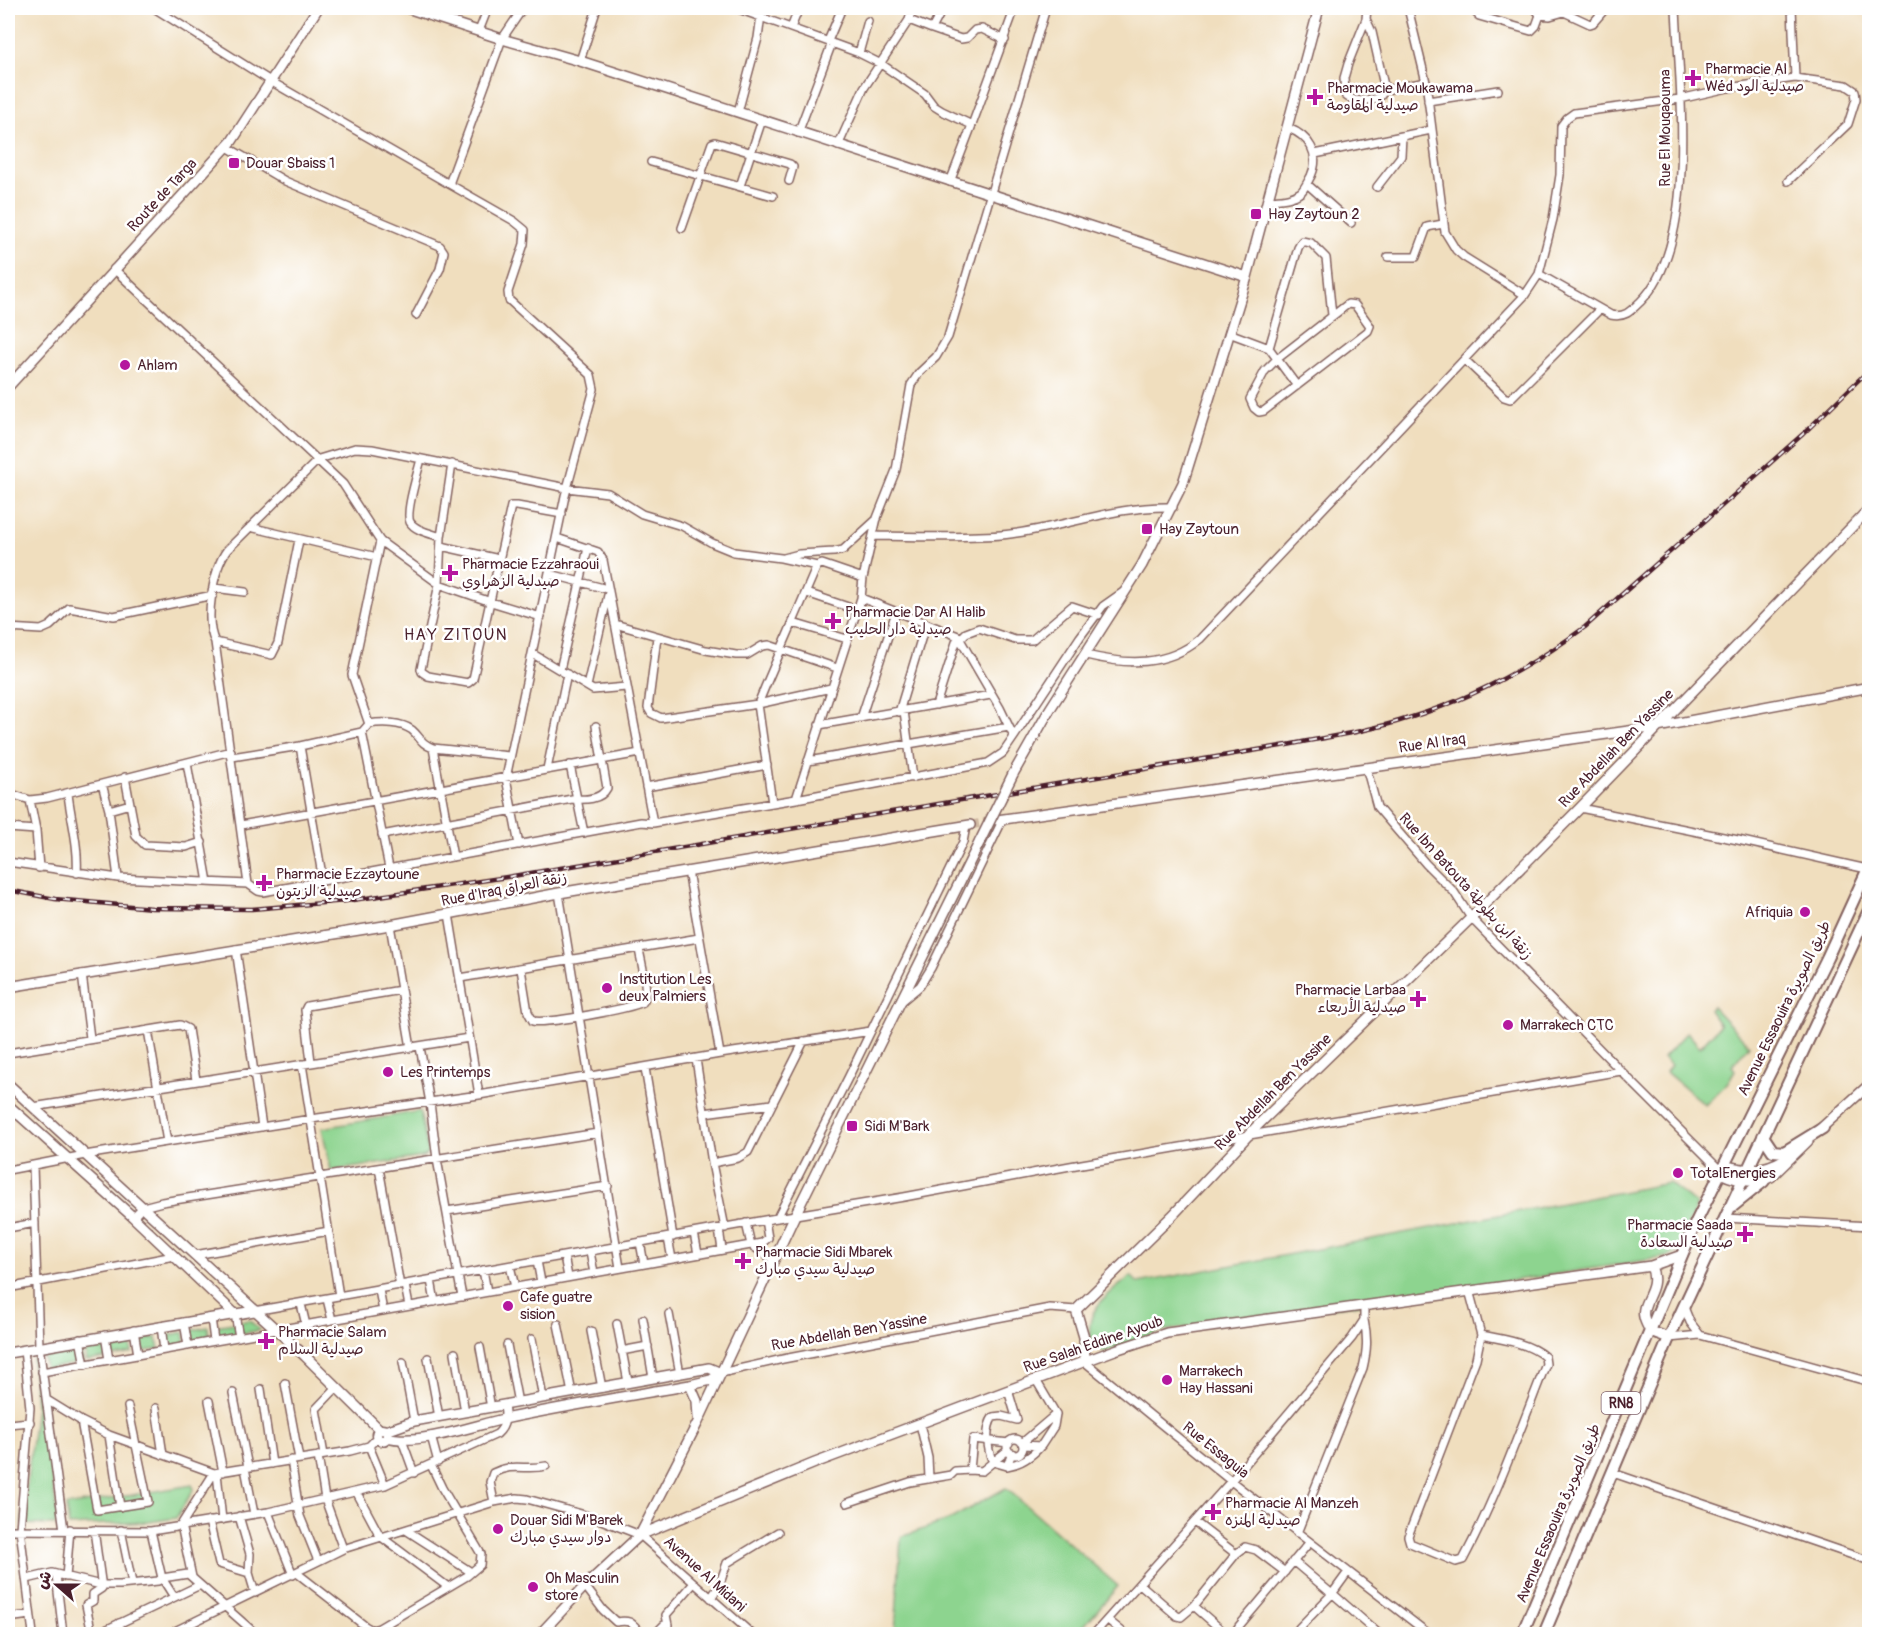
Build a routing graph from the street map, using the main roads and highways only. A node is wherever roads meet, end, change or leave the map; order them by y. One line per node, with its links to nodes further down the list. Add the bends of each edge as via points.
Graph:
1 (1868, 867): 7 (main road, Avenue Essaouira طريق الصويرة / RN8, via 1827,958 1720,1168)
2 (1869, 908): 4 (main road, RN8)
3 (1823, 1128): 4 (main road, via 1784,1152 1773,1150)
4 (1763, 1137): 6 (main road, RN8)
5 (1764, 1181): 6 (main road)
6 (1728, 1213): 8 (main road, RN8, via 1669,1338)
7 (1522, 1635)
8 (1544, 1635)

